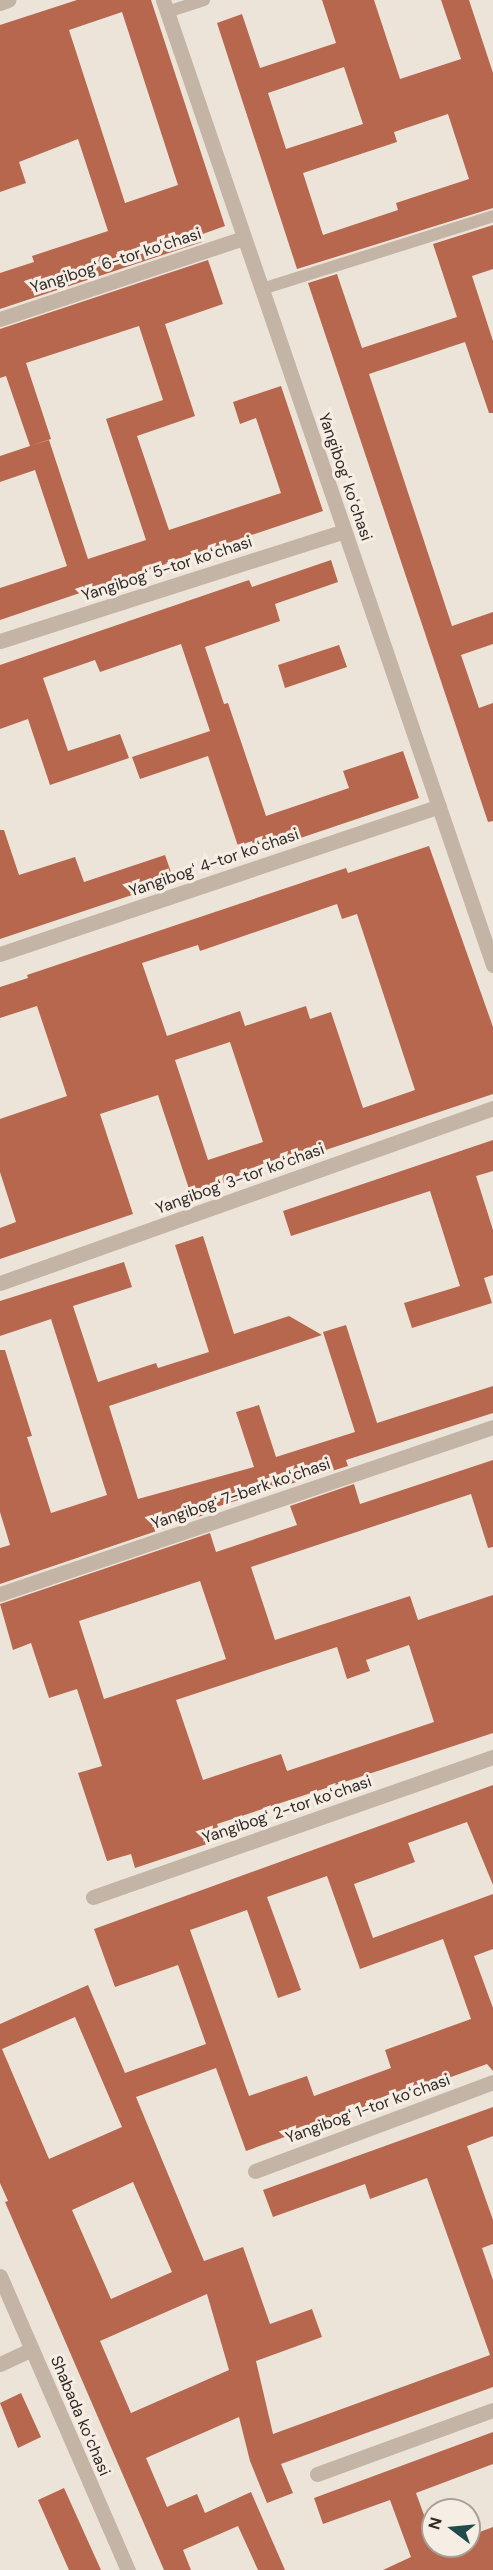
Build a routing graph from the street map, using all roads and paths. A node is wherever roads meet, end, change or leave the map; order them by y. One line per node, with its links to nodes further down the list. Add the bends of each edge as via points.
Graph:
1 (8, 0): 3 (street)
2 (204, 0): 4 (lane)
3 (0, 3)
4 (165, 6): 6 (street, Yangibogʻ koʻchasi)
5 (493, 216): 7 (lane)
6 (244, 238): 7 (street, Yangibogʻ koʻchasi); 8 (street, Yangibogʻ 6-tor koʻchasi)
7 (261, 289): 9 (street, Yangibogʻ koʻchasi)
8 (0, 319)
9 (344, 531): 10 (street, Yangibogʻ 5-tor koʻchasi); 11 (street, Yangibogʻ koʻchasi)
10 (0, 641)
11 (439, 807): 12 (street, Yangibogʻ 4-tor koʻchasi); 13 (street, Yangibogʻ koʻchasi)
12 (0, 954)
13 (493, 965)
14 (493, 1108): 15 (street, Yangibogʻ 3-tor koʻchasi)
15 (0, 1284)
16 (493, 1427): 17 (street, Yangibogʻ 7-berk koʻchasi)
17 (0, 1594)
18 (493, 1756): 19 (street, Yangibogʻ 2-tor koʻchasi)
19 (93, 1897)
20 (493, 2082): 21 (street, Yangibogʻ 1-tor koʻchasi)
21 (255, 2171)
22 (0, 2276): 23 (street, Shabada koʻchasi)
23 (32, 2349): 24 (street); 27 (street, Shabada koʻchasi)
24 (0, 2364)
25 (493, 2410): 26 (street)
26 (317, 2474)
27 (128, 2570)

